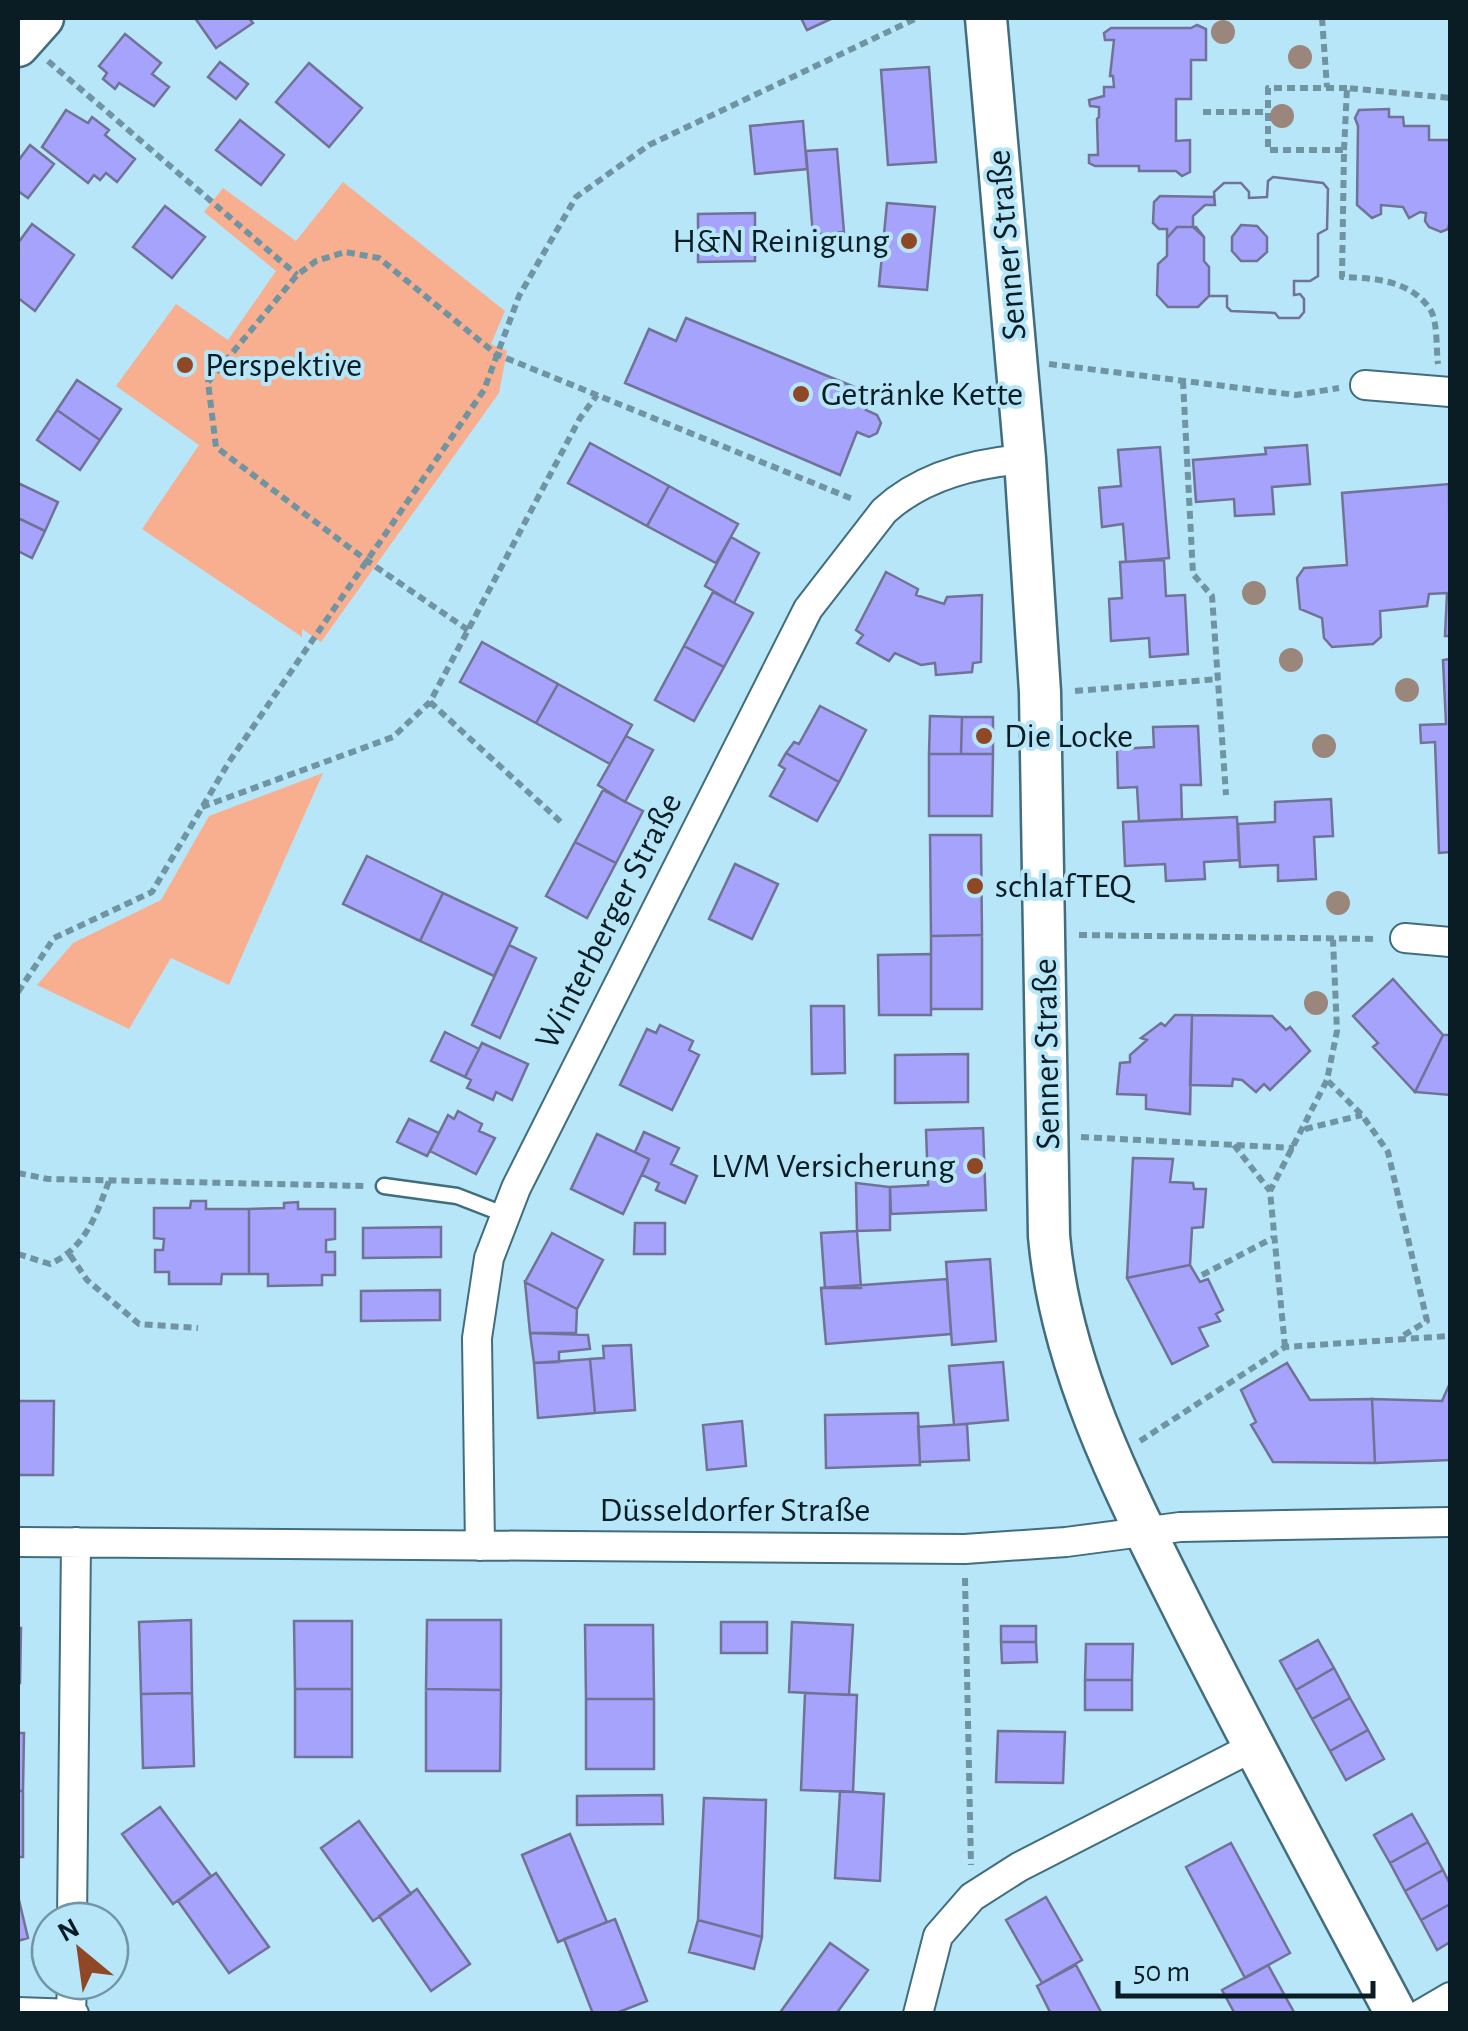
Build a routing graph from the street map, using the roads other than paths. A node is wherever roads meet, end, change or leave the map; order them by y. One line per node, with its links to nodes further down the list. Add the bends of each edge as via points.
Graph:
1 (44, 18): 3 (street)
2 (986, 18): 6 (street, Senner Straße)
3 (31, 52)
4 (1365, 384): 5 (street)
5 (1446, 391)
6 (1025, 458): 10 (street, Winterberger Straße, via 940,476 898,498 808,609); 12 (street, Senner Straße, via 1040,692 1053,1279 1082,1384)
7 (1405, 938): 8 (street)
8 (1450, 942)
9 (384, 1186): 10 (lane, via 458,1196)
10 (506, 1215): 15 (street, Winterberger Straße, via 489,1258 477,1338)
11 (1450, 1522): 12 (street, Düsseldorfer Straße)
12 (1145, 1531): 15 (street, Düsseldorfer Straße, via 965,1548); 16 (street, Senner Straße)
13 (18, 1542): 14 (street, Düsseldorfer Straße)
14 (76, 1542): 15 (street, Düsseldorfer Straße); 17 (street)
15 (480, 1546)
16 (1253, 1747): 21 (street, via 972,1897 938,1936); 22 (street, Senner Straße)
17 (72, 1901)
18 (1450, 1997): 23 (street)
19 (18, 2012): 20 (street)
20 (72, 2013)
21 (918, 2014)
22 (1396, 2014)
23 (1422, 2014)

